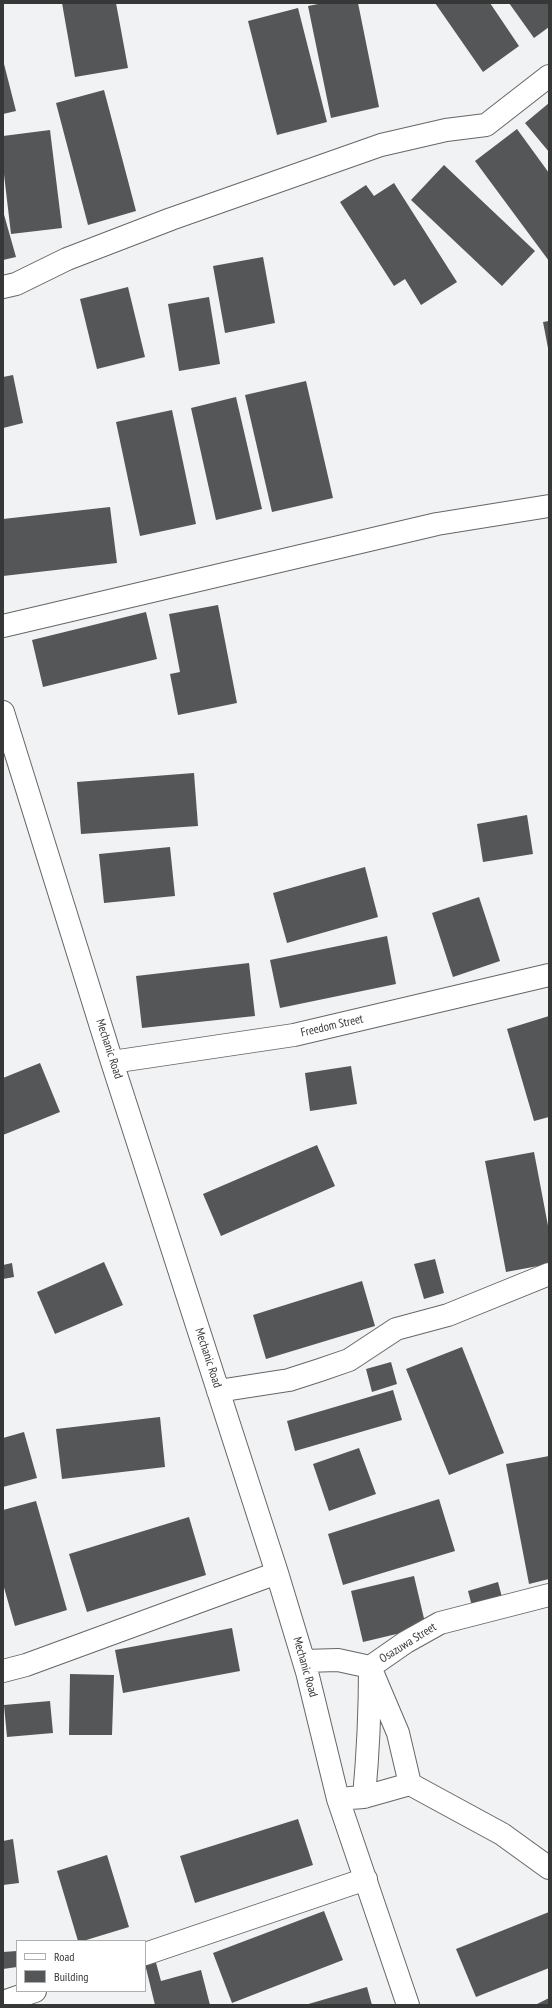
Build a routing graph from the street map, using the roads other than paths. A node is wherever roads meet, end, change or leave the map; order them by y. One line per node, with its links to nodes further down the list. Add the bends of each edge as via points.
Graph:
1 (549, 76): 2 (street, via 486,125 446,130 381,145 171,219 67,259 16,284)
2 (3, 287)
3 (549, 506): 4 (street, via 437,524)
4 (3, 626)
5 (3, 712): 7 (street, Mechanic Road)
6 (549, 975): 7 (street, Freedom Street, via 294,1034)
7 (112, 1062): 9 (street, Mechanic Road)
8 (549, 1274): 9 (street, via 448,1315 396,1329 349,1360 289,1380)
9 (218, 1392): 10 (street, Mechanic Road)
10 (277, 1573): 12 (street, Mechanic Road); 14 (street, via 26,1665)
11 (549, 1595): 13 (street, Osazuwa Street, via 440,1623 406,1642)
12 (304, 1661): 13 (street, via 338,1660); 17 (street, Mechanic Road)
13 (370, 1667): 15 (street, via 398,1733); 16 (street, Osazuwa Street, via 369,1737)
14 (3, 1671)
15 (410, 1784): 16 (street); 18 (street, via 502,1834)
16 (364, 1797): 17 (street)
17 (338, 1799): 19 (street, Mechanic Road)
18 (549, 1868)
19 (366, 1880): 20 (street); 23 (street, Mechanic Road)
20 (146, 1954)
21 (31, 1992): 22 (street)
22 (3, 2002)
23 (408, 2005)

